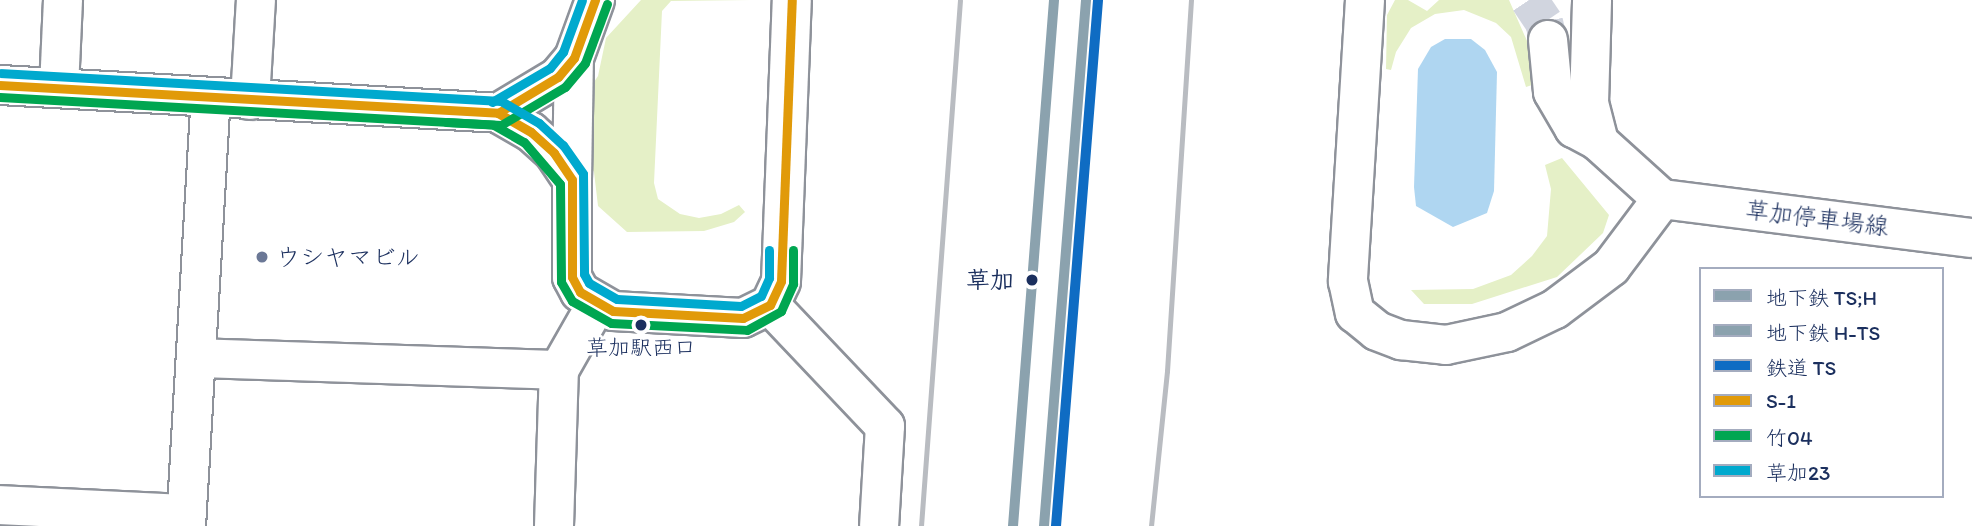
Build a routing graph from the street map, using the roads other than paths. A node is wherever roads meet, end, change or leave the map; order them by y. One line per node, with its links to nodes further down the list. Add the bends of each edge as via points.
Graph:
1 (63, 0): 10 (street)
2 (256, 0): 12 (street)
3 (595, 0): 8 (street)
4 (792, 0): 19 (street, via 781,281)
5 (1364, 0): 16 (street, via 1348,281 1354,313 1377,331 1401,340 1446,345 1507,332 1555,309 1611,267)
6 (1592, 0): 14 (street, via 1589,103)
7 (1548, 40): 14 (street, via 1553,92 1574,128)
8 (574, 58): 13 (street, via 558,77); 15 (street)
9 (0, 85): 10 (street)
10 (59, 88): 11 (street)
11 (211, 98): 12 (street); 20 (street)
12 (250, 100): 13 (street)
13 (498, 113): 15 (street, via 531,132 554,153)
14 (1599, 142): 16 (street)
15 (572, 180): 18 (street, via 572,277 580,292)
16 (1662, 199): 17 (street, 草加停車場線)
17 (1972, 238)
18 (596, 305): 19 (street, via 638,315 743,318); 21 (street)
19 (770, 305): 25 (street, via 884,426)
20 (197, 358): 21 (street); 23 (street)
21 (559, 370): 24 (street)
22 (0, 505): 23 (street)
23 (186, 520)
24 (554, 526)
25 (878, 526)

